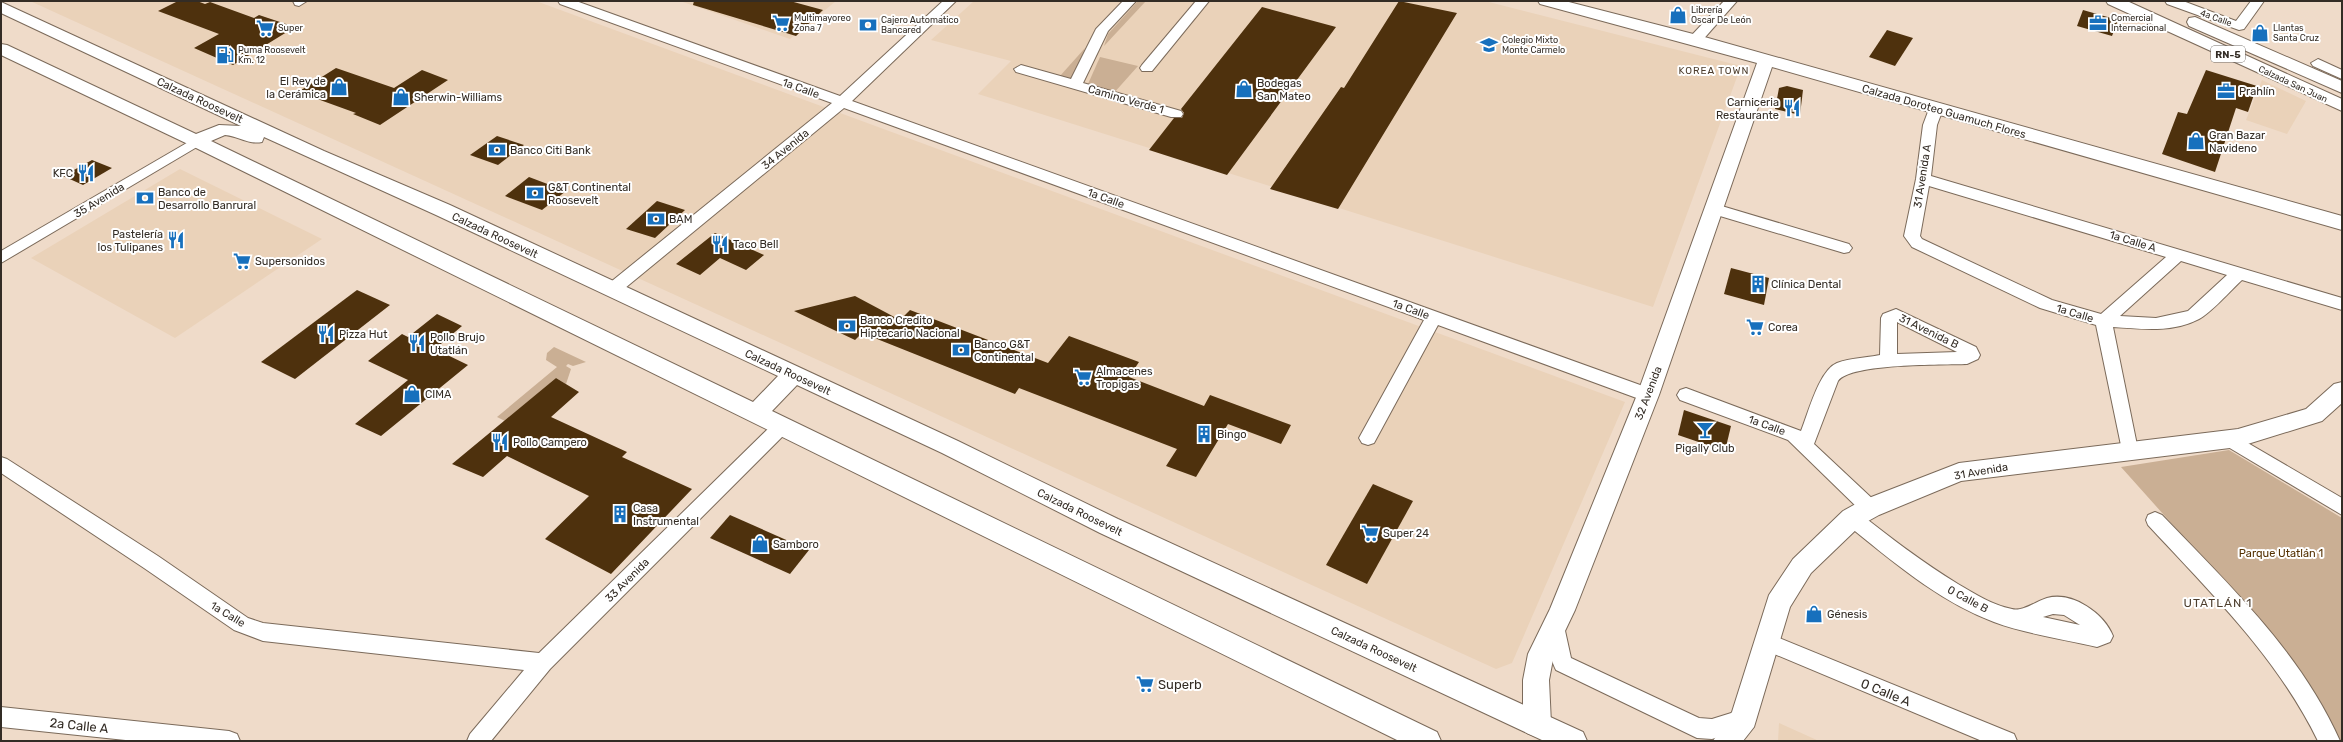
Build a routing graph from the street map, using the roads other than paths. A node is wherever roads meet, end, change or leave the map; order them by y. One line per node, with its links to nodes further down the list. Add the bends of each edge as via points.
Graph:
1 (950, 1): 21 (street, 34 Avenida)
2 (1130, 1): 19 (street, Camino Verde 1, via 1102,29)
3 (1203, 1): 16 (street)
4 (1730, 1): 12 (street)
5 (2114, 1): 22 (main road, Calzada San Juan / RN-5)
6 (2149, 1): 20 (main road, Calzada San Juan / RN-5)
7 (2171, 1): 8 (street, 4a Calle, via 2239,26)
8 (2258, 1)
9 (571, 2): 21 (street, 1a Calle)
10 (1554, 2): 12 (main road, Calzada Doroteo Guamuch Flores)
11 (1, 7): 26 (main road, Calzada Roosevelt)
12 (1694, 40): 14 (main road, Calzada Doroteo Guamuch Flores)
13 (1, 49): 25 (main road)
14 (1766, 61): 23 (main road, Calzada Doroteo Guamuch Flores); 28 (main road, 32 Avenida)
15 (2318, 63): 18 (street)
16 (1147, 68)
17 (1021, 69): 19 (street, Camino Verde 1)
18 (2342, 75)
19 (1075, 85): 24 (street, Camino Verde 1)
20 (2342, 88)
21 (841, 103): 35 (street, 34 Avenida); 37 (street, 1a Calle)
22 (2342, 106)
23 (1936, 109): 27 (street, 31 Avenida A, via 1930,125); 29 (main road, Calzada Doroteo Guamuch Flores)
24 (1176, 114)
25 (197, 141): 26 (main road, via 213,132 231,129 262,141); 33 (street, 35 Avenida); 44 (main road)
26 (291, 142): 35 (main road, Calzada Roosevelt)
27 (1923, 179): 30 (street, 31 Avenida A, via 1912,236); 32 (street, 1a Calle A)
28 (1715, 209): 31 (street); 42 (main road, 32 Avenida)
29 (2342, 223)
30 (1916, 243): 38 (street, 1a Calle, via 2046,304)
31 (1844, 248)
32 (2178, 255): 34 (street, 1a Calle A); 38 (street)
33 (1, 258)
34 (2240, 273): 36 (street, 1a Calle A); 38 (street, 1a Calle, via 2194,315 2176,322 2156,324)
35 (613, 289): 40 (main road, Calzada Roosevelt)
36 (2342, 304)
37 (1434, 317): 42 (street, 1a Calle); 46 (street)
38 (2104, 321): 49 (street)
39 (1888, 360): 39 (street, 31 Avenida B, via 1967,358 1972,355 1970,351 1896,315 1889,318); 48 (street, 31 Avenida B, via 1841,368 1834,373)
40 (794, 374): 44 (main road); 60 (main road, Calzada Roosevelt, via 1109,526)
41 (2342, 390): 47 (main road, 31 Avenida, via 2314,415)
42 (1648, 395): 54 (main road, 32 Avenida)
43 (1686, 395): 48 (street, 1a Calle, via 1794,435)
44 (756, 414): 45 (main road)
45 (782, 426): 57 (street, 33 Avenida); 63 (main road)
46 (1368, 438)
47 (2229, 439): 49 (main road, 31 Avenida); 51 (street)
48 (1805, 445): 52 (street, 1a Calle)
49 (2129, 450): 52 (main road, 31 Avenida, via 1959,472)
50 (1, 464): 57 (street, 1a Calle, via 248,627 263,632)
51 (2342, 507)
52 (1861, 513): 55 (street, 0 Calle B, via 1912,566 1957,595 2000,615 2018,618 2051,605 2062,604 2075,610 2100,629); 56 (main road, 31 Avenida, via 1802,566 1778,604)
53 (2155, 520): 67 (street, via 2269,642 2309,700)
54 (1555, 623): 59 (street, via 1560,640 1558,653 1563,664 1697,728 1712,729); 60 (main road, 32 Avenida, via 1541,654 1536,680)
55 (2103, 636)
56 (1767, 642): 59 (main road, 31 Avenida); 66 (street, 0 Calle A)
57 (543, 664): 62 (street, 33 Avenida)
58 (1, 717): 61 (street, 2a Calle A)
59 (1744, 718): 65 (main road, 31 Avenida)
60 (1537, 724): 64 (main road, Calzada Roosevelt)
61 (229, 741)
62 (478, 741)
63 (1427, 741)
64 (1573, 741)
65 (1727, 741)
66 (2006, 741)
67 (2329, 741)

